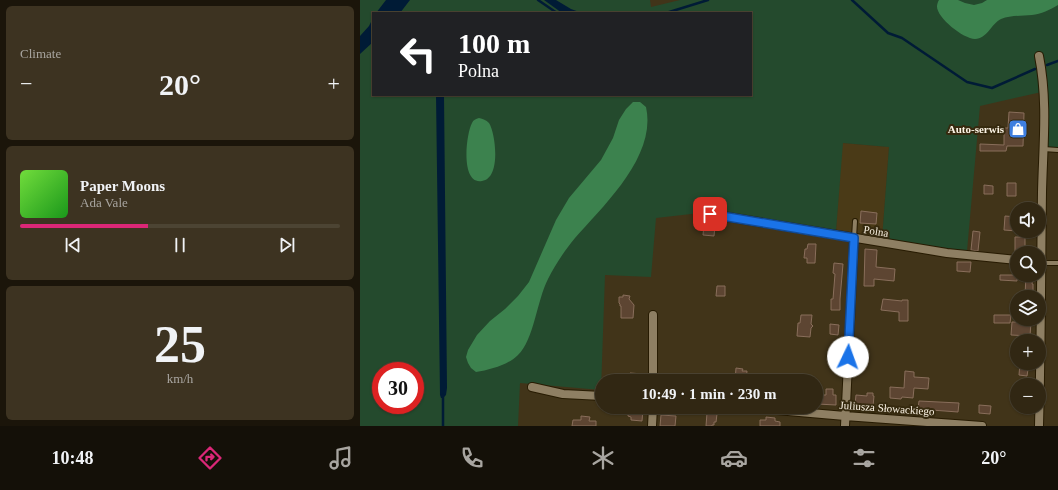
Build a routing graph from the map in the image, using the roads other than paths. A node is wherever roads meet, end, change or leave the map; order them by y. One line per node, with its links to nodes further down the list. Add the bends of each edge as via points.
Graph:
1 (1039, 56): 2 (street, via 1044,109)
2 (1043, 149): 3 (lane); 7 (street)
3 (1058, 150)
4 (710, 214): 6 (street, Polna)
5 (855, 221): 6 (lane)
6 (854, 238): 8 (street, Polna, via 947,253); 18 (street)
7 (1040, 246)
8 (1010, 259)
9 (1046, 263): 10 (lane)
10 (1058, 264)
11 (1040, 282): 22 (street)
12 (653, 315): 13 (street)
13 (653, 374)
14 (532, 387): 15 (street, via 562,394)
15 (595, 396)
16 (653, 414): 19 (street)
17 (822, 414): 18 (street, Juliusza Słowackiego)
18 (845, 416): 20 (street); 21 (street, Juliusza Słowackiego)
19 (652, 426)
20 (845, 426)
21 (982, 426)
22 (1039, 426)

